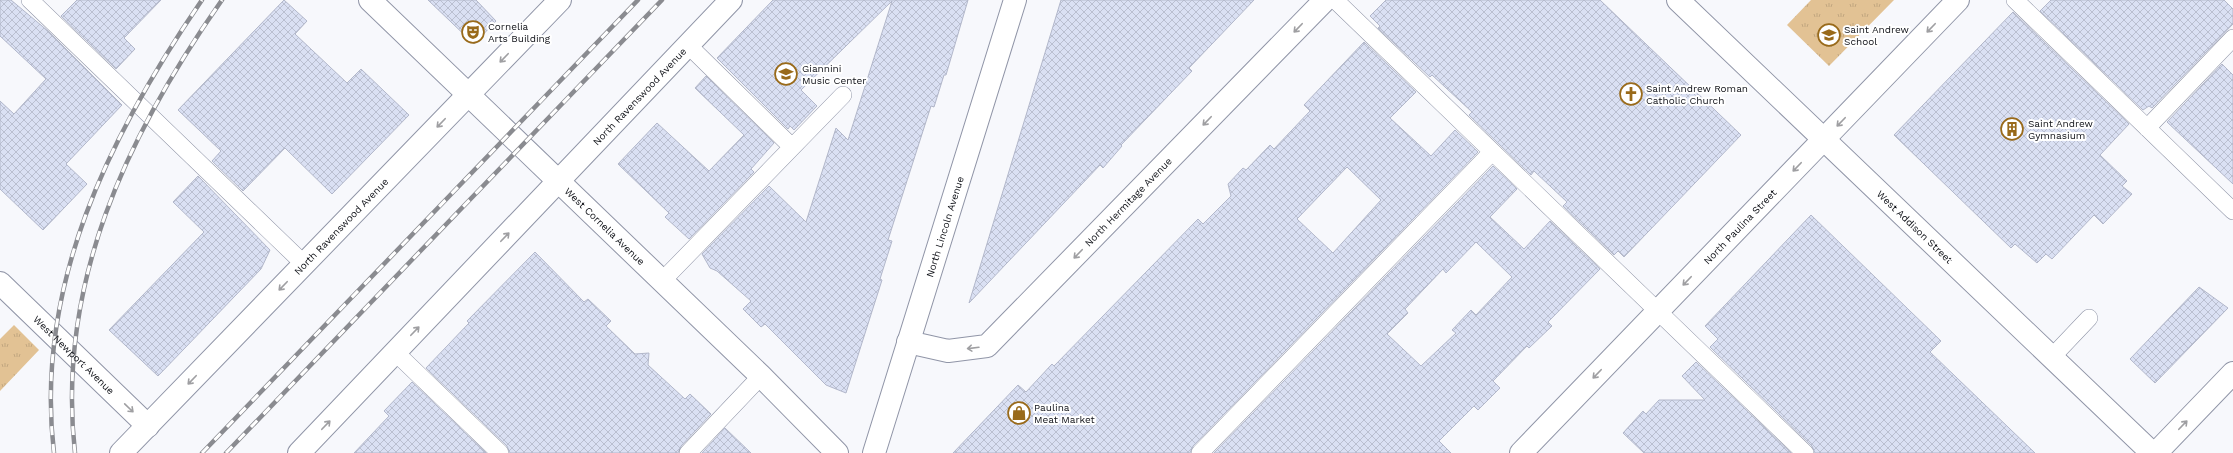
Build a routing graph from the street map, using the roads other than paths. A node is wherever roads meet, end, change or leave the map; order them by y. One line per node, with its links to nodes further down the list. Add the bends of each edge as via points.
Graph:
1 (30, 0): 21 (lane)
2 (370, 0): 13 (street, West Cornelia Avenue)
3 (560, 0): 13 (street, North Ravenswood Avenue, one-way to 13)
4 (731, 0): 12 (street, North Ravenswood Avenue)
5 (1015, 0): 26 (street, North Lincoln Avenue)
6 (1326, 0): 26 (street, North Hermitage Avenue, one-way to 26, via 987,346 948,351)
7 (1335, 0): 18 (lane)
8 (1678, 0): 16 (street, West Addison Street)
9 (1958, 0): 16 (street, North Paulina Street, one-way to 16)
10 (2015, 0): 15 (lane)
11 (2233, 38): 15 (lane)
12 (688, 45): 17 (lane); 19 (street, North Ravenswood Avenue)
13 (469, 95): 19 (street, West Cornelia Avenue); 21 (street, North Ravenswood Avenue, one-way to 21)
14 (843, 95): 17 (lane)
15 (2147, 128): 20 (lane)
16 (1825, 140): 24 (street, North Paulina Street, one-way to 24); 28 (street, West Addison Street)
17 (792, 147): 22 (lane)
18 (1492, 152): 24 (lane); 38 (lane)
19 (559, 181): 22 (street, West Cornelia Avenue); 27 (street, North Ravenswood Avenue, one-way to 19)
20 (2233, 211)
21 (304, 264): 31 (street, North Ravenswood Avenue, one-way to 31)
22 (662, 281): 30 (street, West Cornelia Avenue)
23 (0, 283): 31 (street, West Newport Avenue, one-way to 31)
24 (1658, 311): 39 (street, North Paulina Street, one-way to 39); 40 (lane)
25 (2089, 318): 28 (lane)
26 (908, 342): 37 (street, North Lincoln Avenue)
27 (395, 352): 33 (street, North Ravenswood Avenue, one-way to 27); 34 (lane)
28 (2052, 357): 41 (street, West Addison Street)
29 (2233, 373): 42 (street, one-way to 29)
30 (761, 376): 35 (lane); 36 (street, West Cornelia Avenue)
31 (148, 426): 32 (street, North Ravenswood Avenue)
32 (121, 453)
33 (299, 453)
34 (500, 453)
35 (688, 453)
36 (837, 453)
37 (874, 453)
38 (1200, 453)
39 (1521, 453)
40 (1805, 453)
41 (2152, 453)
42 (2156, 453)

